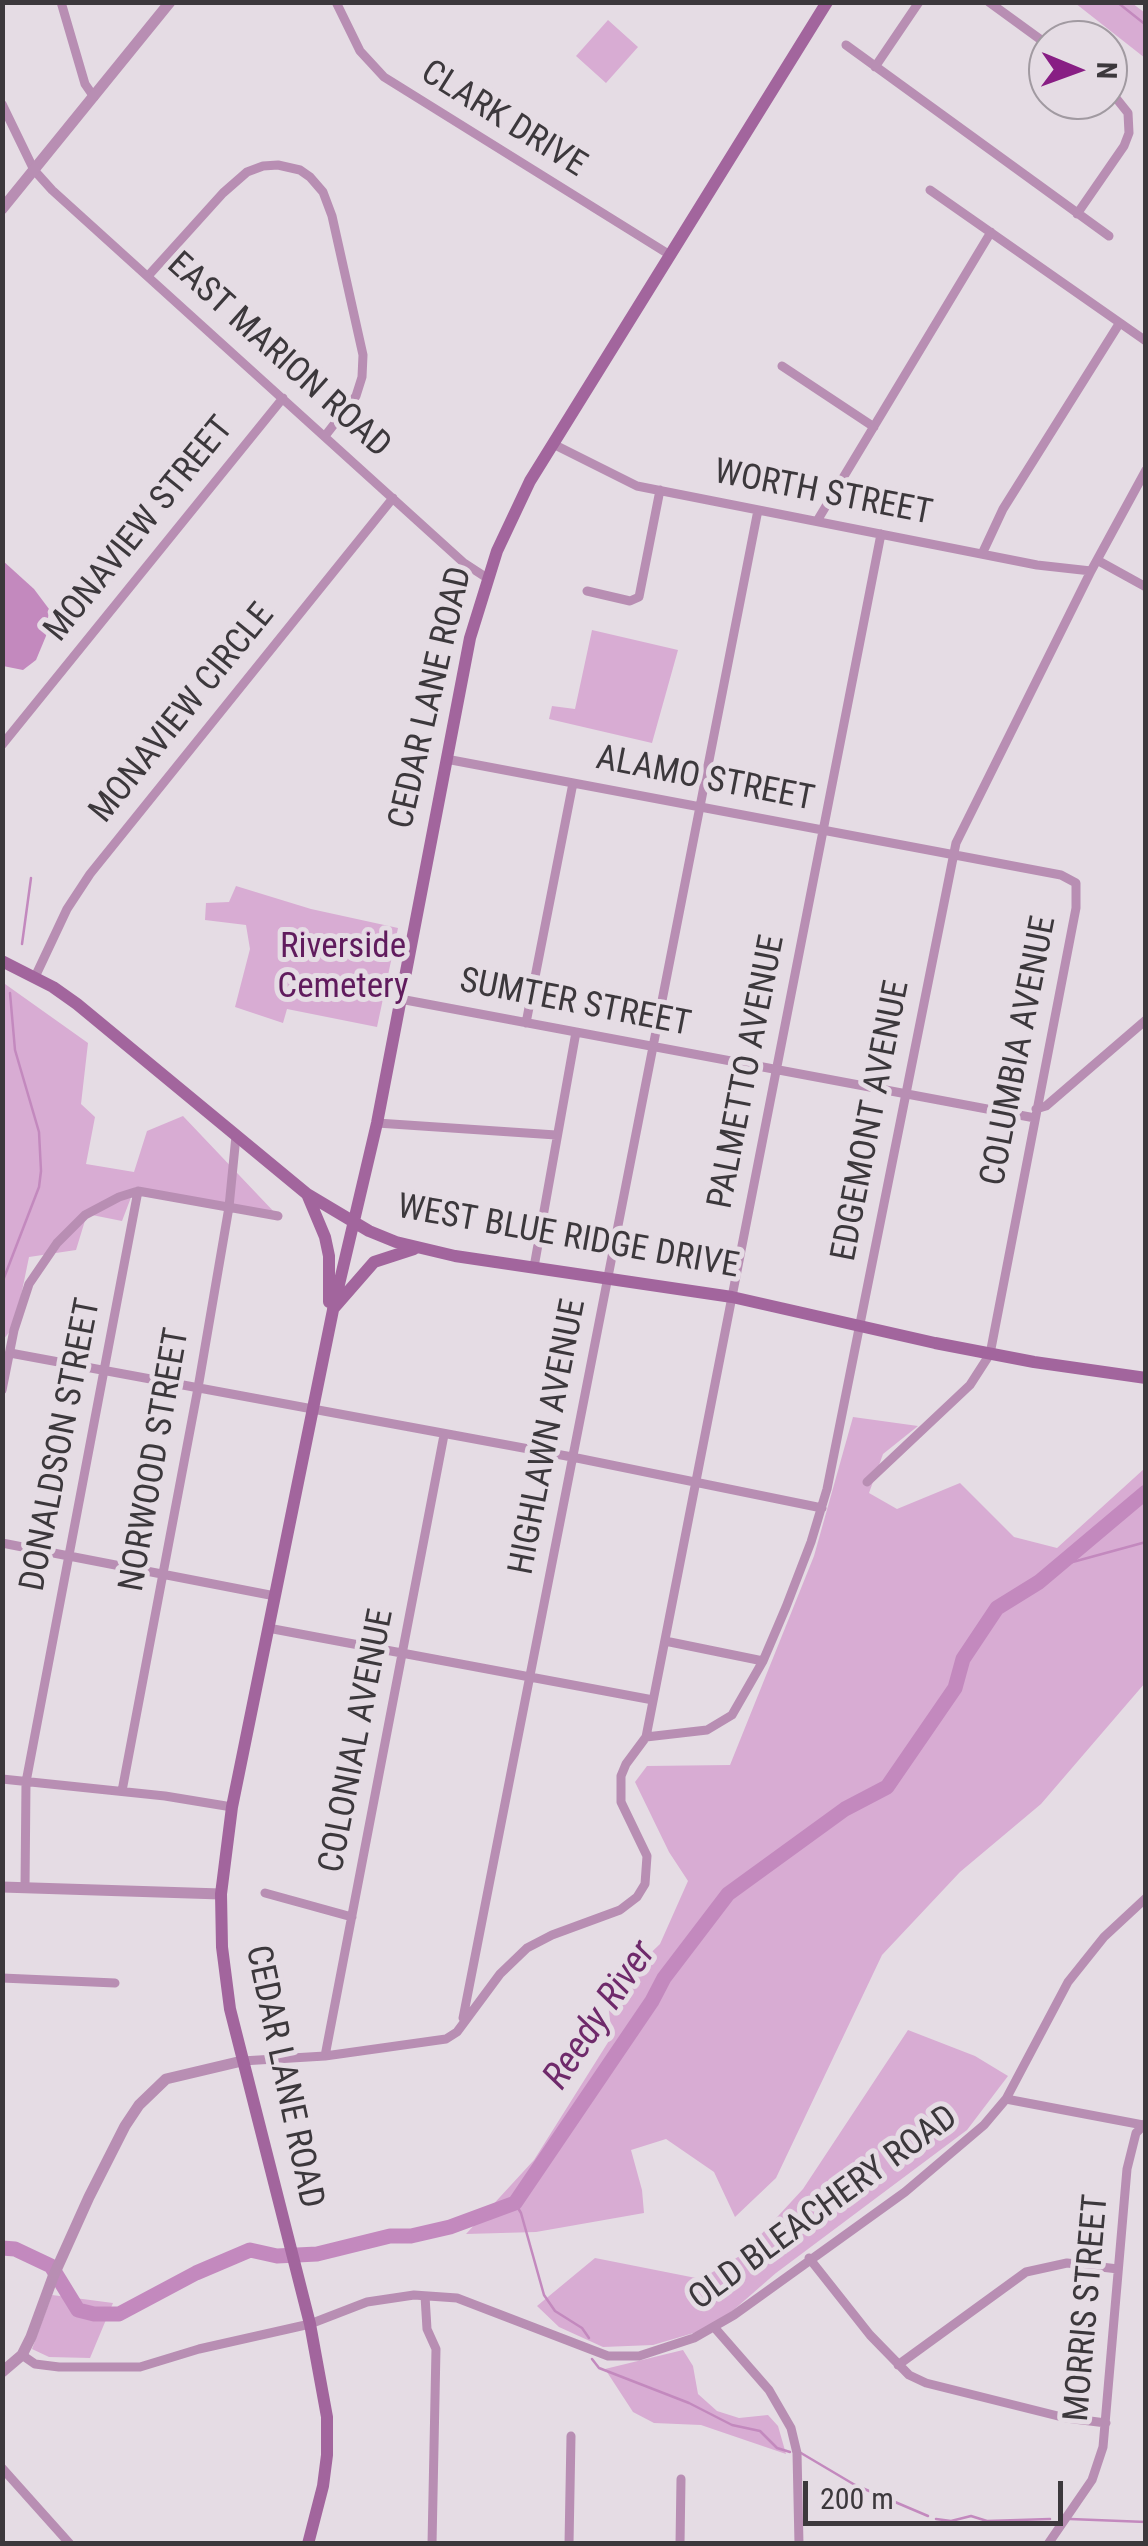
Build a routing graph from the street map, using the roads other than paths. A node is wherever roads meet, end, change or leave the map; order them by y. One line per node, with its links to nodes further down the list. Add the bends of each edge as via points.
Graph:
1 (61, 2): 10 (street)
2 (170, 2): 10 (street)
3 (336, 2): 19 (street, CLARK DRIVE, via 360,51 384,77)
4 (827, 2): 19 (main road, CEDAR LANE ROAD)
5 (919, 2): 9 (street)
6 (989, 2): 7 (street)
7 (1028, 30)
8 (846, 46): 9 (street)
9 (875, 67): 16 (street)
10 (94, 98): 13 (street)
11 (2, 104): 13 (street)
12 (1128, 112): 16 (street, via 1124,146)
13 (34, 170): 15 (street); 20 (street, EAST MARION ROAD)
14 (930, 190): 17 (street)
15 (2, 210)
16 (1077, 214): 18 (street)
17 (991, 232): 21 (street); 25 (street)
18 (1109, 236)
19 (670, 255): 27 (main road, CEDAR LANE ROAD)
20 (148, 276): 24 (street, EAST MARION ROAD); 26 (street, via 247,172 278,164 310,176 332,216 363,355 356,396)
21 (1119, 324): 22 (street); 34 (street)
22 (1146, 341)
23 (782, 366): 25 (street)
24 (283, 398): 26 (street, EAST MARION ROAD); 40 (street, MONAVIEW STREET)
25 (874, 427): 32 (street)
26 (325, 436): 30 (street, EAST MARION ROAD)
27 (554, 444): 29 (street, WORTH STREET, via 621,480); 37 (main road, CEDAR LANE ROAD)
28 (1146, 470): 35 (street, EDGEMONT AVENUE)
29 (660, 490): 31 (street, WORTH STREET); 39 (street, via 639,596)
30 (393, 498): 37 (street, EAST MARION ROAD); 47 (street, MONAVIEW CIRCLE, via 90,874)
31 (758, 510): 32 (street, WORTH STREET); 43 (street, HIGHLAWN AVENUE)
32 (817, 521): 33 (street, WORTH STREET)
33 (882, 534): 34 (street, WORTH STREET); 44 (street, PALMETTO AVENUE)
34 (982, 554): 36 (street, WORTH STREET)
35 (1097, 560): 36 (street, EDGEMONT AVENUE); 38 (street)
36 (1091, 571): 45 (street, EDGEMONT AVENUE)
37 (487, 578): 41 (main road, CEDAR LANE ROAD)
38 (1146, 586)
39 (587, 591)
40 (2, 745)
41 (446, 759): 42 (street, ALAMO STREET); 48 (main road, CEDAR LANE ROAD)
42 (573, 783): 43 (street, ALAMO STREET); 50 (street)
43 (700, 807): 44 (street, ALAMO STREET); 52 (street, HIGHLAWN AVENUE)
44 (824, 830): 45 (street, ALAMO STREET); 53 (street, PALMETTO AVENUE)
45 (953, 855): 54 (street, EDGEMONT AVENUE); 55 (street, COLUMBIA AVENUE, via 1068,877 1078,886)
46 (2, 962): 47 (main road, WEST BLUE RIDGE DRIVE)
47 (35, 977): 58 (main road, WEST BLUE RIDGE DRIVE)
48 (400, 999): 50 (street, SUMTER STREET); 56 (main road, CEDAR LANE ROAD)
49 (1146, 1020): 55 (street)
50 (526, 1022): 51 (street, SUMTER STREET)
51 (576, 1032): 52 (street, SUMTER STREET); 57 (street)
52 (654, 1046): 53 (street, SUMTER STREET); 66 (street, HIGHLAWN AVENUE)
53 (776, 1070): 54 (street, SUMTER STREET); 67 (street, PALMETTO AVENUE)
54 (906, 1094): 55 (street, SUMTER STREET); 71 (street, EDGEMONT AVENUE)
55 (1036, 1113): 74 (street, COLUMBIA AVENUE)
56 (377, 1122): 57 (street); 63 (main road, CEDAR LANE ROAD)
57 (556, 1135): 65 (street)
58 (236, 1136): 60 (main road, WEST BLUE RIDGE DRIVE); 61 (street, NORWOOD STREET)
59 (138, 1191): 61 (street); 72 (street, via 85,1215 57,1243 29,1284); 75 (street, DONALDSON STREET)
60 (306, 1194): 63 (main road, WEST BLUE RIDGE DRIVE); 70 (main road, CEDAR LANE ROAD, via 329,1256)
61 (229, 1207): 62 (street); 77 (street, NORWOOD STREET)
62 (278, 1216)
63 (354, 1222): 64 (main road, WEST BLUE RIDGE DRIVE); 68 (main road, CEDAR LANE ROAD)
64 (416, 1248): 65 (main road, WEST BLUE RIDGE DRIVE); 68 (main road, CEDAR LANE ROAD, via 374,1262)
65 (534, 1266): 66 (main road, WEST BLUE RIDGE DRIVE)
66 (608, 1278): 67 (main road, WEST BLUE RIDGE DRIVE); 81 (street, HIGHLAWN AVENUE)
67 (732, 1297): 71 (main road, WEST BLUE RIDGE DRIVE); 83 (street, PALMETTO AVENUE)
68 (333, 1310): 70 (main road, CEDAR LANE ROAD)
69 (2, 1323): 72 (street)
70 (330, 1326): 79 (main road, CEDAR LANE ROAD)
71 (859, 1326): 74 (main road, WEST BLUE RIDGE DRIVE); 84 (street, EDGEMONT AVENUE)
72 (14, 1330): 73 (street)
73 (10, 1353): 75 (street); 78 (street)
74 (990, 1354): 76 (main road, WEST BLUE RIDGE DRIVE); 82 (street, via 980,1374)
75 (104, 1371): 77 (street); 86 (street, DONALDSON STREET)
76 (1146, 1378)
77 (198, 1388): 79 (street); 87 (street, NORWOOD STREET)
78 (2, 1390)
79 (313, 1410): 80 (street); 88 (main road, CEDAR LANE ROAD)
80 (444, 1435): 81 (street); 91 (street, COLONIAL AVENUE)
81 (572, 1457): 83 (street); 93 (street, HIGHLAWN AVENUE)
82 (867, 1482)
83 (696, 1483): 84 (street); 90 (street, PALMETTO AVENUE)
84 (822, 1508): 92 (street, EDGEMONT AVENUE)
85 (2, 1543): 86 (street)
86 (70, 1556): 87 (street); 97 (street, DONALDSON STREET)
87 (163, 1574): 88 (street); 98 (street, NORWOOD STREET)
88 (275, 1596): 89 (main road, CEDAR LANE ROAD)
89 (268, 1628): 91 (street); 99 (main road, CEDAR LANE ROAD)
90 (665, 1641): 92 (street); 94 (street, PALMETTO AVENUE)
91 (403, 1653): 93 (street); 105 (street, COLONIAL AVENUE)
92 (763, 1660): 95 (street, EDGEMONT AVENUE, via 740,1705 722,1722 701,1732)
93 (530, 1676): 94 (street); 108 (street, HIGHLAWN AVENUE)
94 (654, 1700): 95 (street, PALMETTO AVENUE)
95 (646, 1738): 108 (street, PALMETTO AVENUE, via 626,1764 620,1786 647,1856 640,1892 620,1910 527,1948)
96 (2, 1779): 97 (street)
97 (26, 1782): 98 (street); 101 (street, DONALDSON STREET)
98 (122, 1791): 99 (street)
99 (232, 1807): 103 (main road, CEDAR LANE ROAD)
100 (2, 1887): 101 (street)
101 (25, 1888): 103 (street)
102 (265, 1893): 105 (street)
103 (221, 1894): 110 (main road, CEDAR LANE ROAD, via 226,1982)
104 (1146, 1898): 111 (street, OLD BLEACHERY ROAD, via 1068,1982)
105 (352, 1917): 109 (street, COLONIAL AVENUE)
106 (2, 1978): 107 (street)
107 (115, 1983)
108 (463, 2021): 109 (street, via 446,2039)
109 (325, 2056): 110 (street)
110 (242, 2061): 116 (main road, CEDAR LANE ROAD); 118 (street, via 166,2079 139,2105 106,2160)
111 (1006, 2099): 112 (street); 113 (street, OLD BLEACHERY ROAD, via 938,2166)
112 (1145, 2125): 114 (street, MORRIS STREET, via 1136,2133 1128,2168)
113 (809, 2258): 117 (street, OLD BLEACHERY ROAD); 119 (street)
114 (1118, 2269): 119 (street, via 1067,2263 1026,2272); 121 (street, MORRIS STREET)
115 (425, 2296): 116 (street, OLD BLEACHERY ROAD, via 368,2302); 117 (street, OLD BLEACHERY ROAD, via 457,2298 593,2352 622,2357 670,2348); 127 (street, via 436,2349)
116 (310, 2324): 118 (street, OLD BLEACHERY ROAD, via 140,2368 59,2367); 126 (main road, CEDAR LANE ROAD, via 328,2425 323,2486)
117 (714, 2327): 130 (street, via 769,2390 791,2428)
118 (22, 2355): 120 (street)
119 (898, 2365): 121 (street, via 926,2383)
120 (2, 2372)
121 (1106, 2422): 131 (street, MORRIS STREET, via 1092,2480)
122 (571, 2436): 128 (street)
123 (2, 2468): 125 (street)
124 (682, 2478): 129 (street)
125 (70, 2544)
126 (308, 2544)
127 (432, 2544)
128 (568, 2544)
129 (680, 2544)
130 (799, 2544)
131 (1048, 2544)

